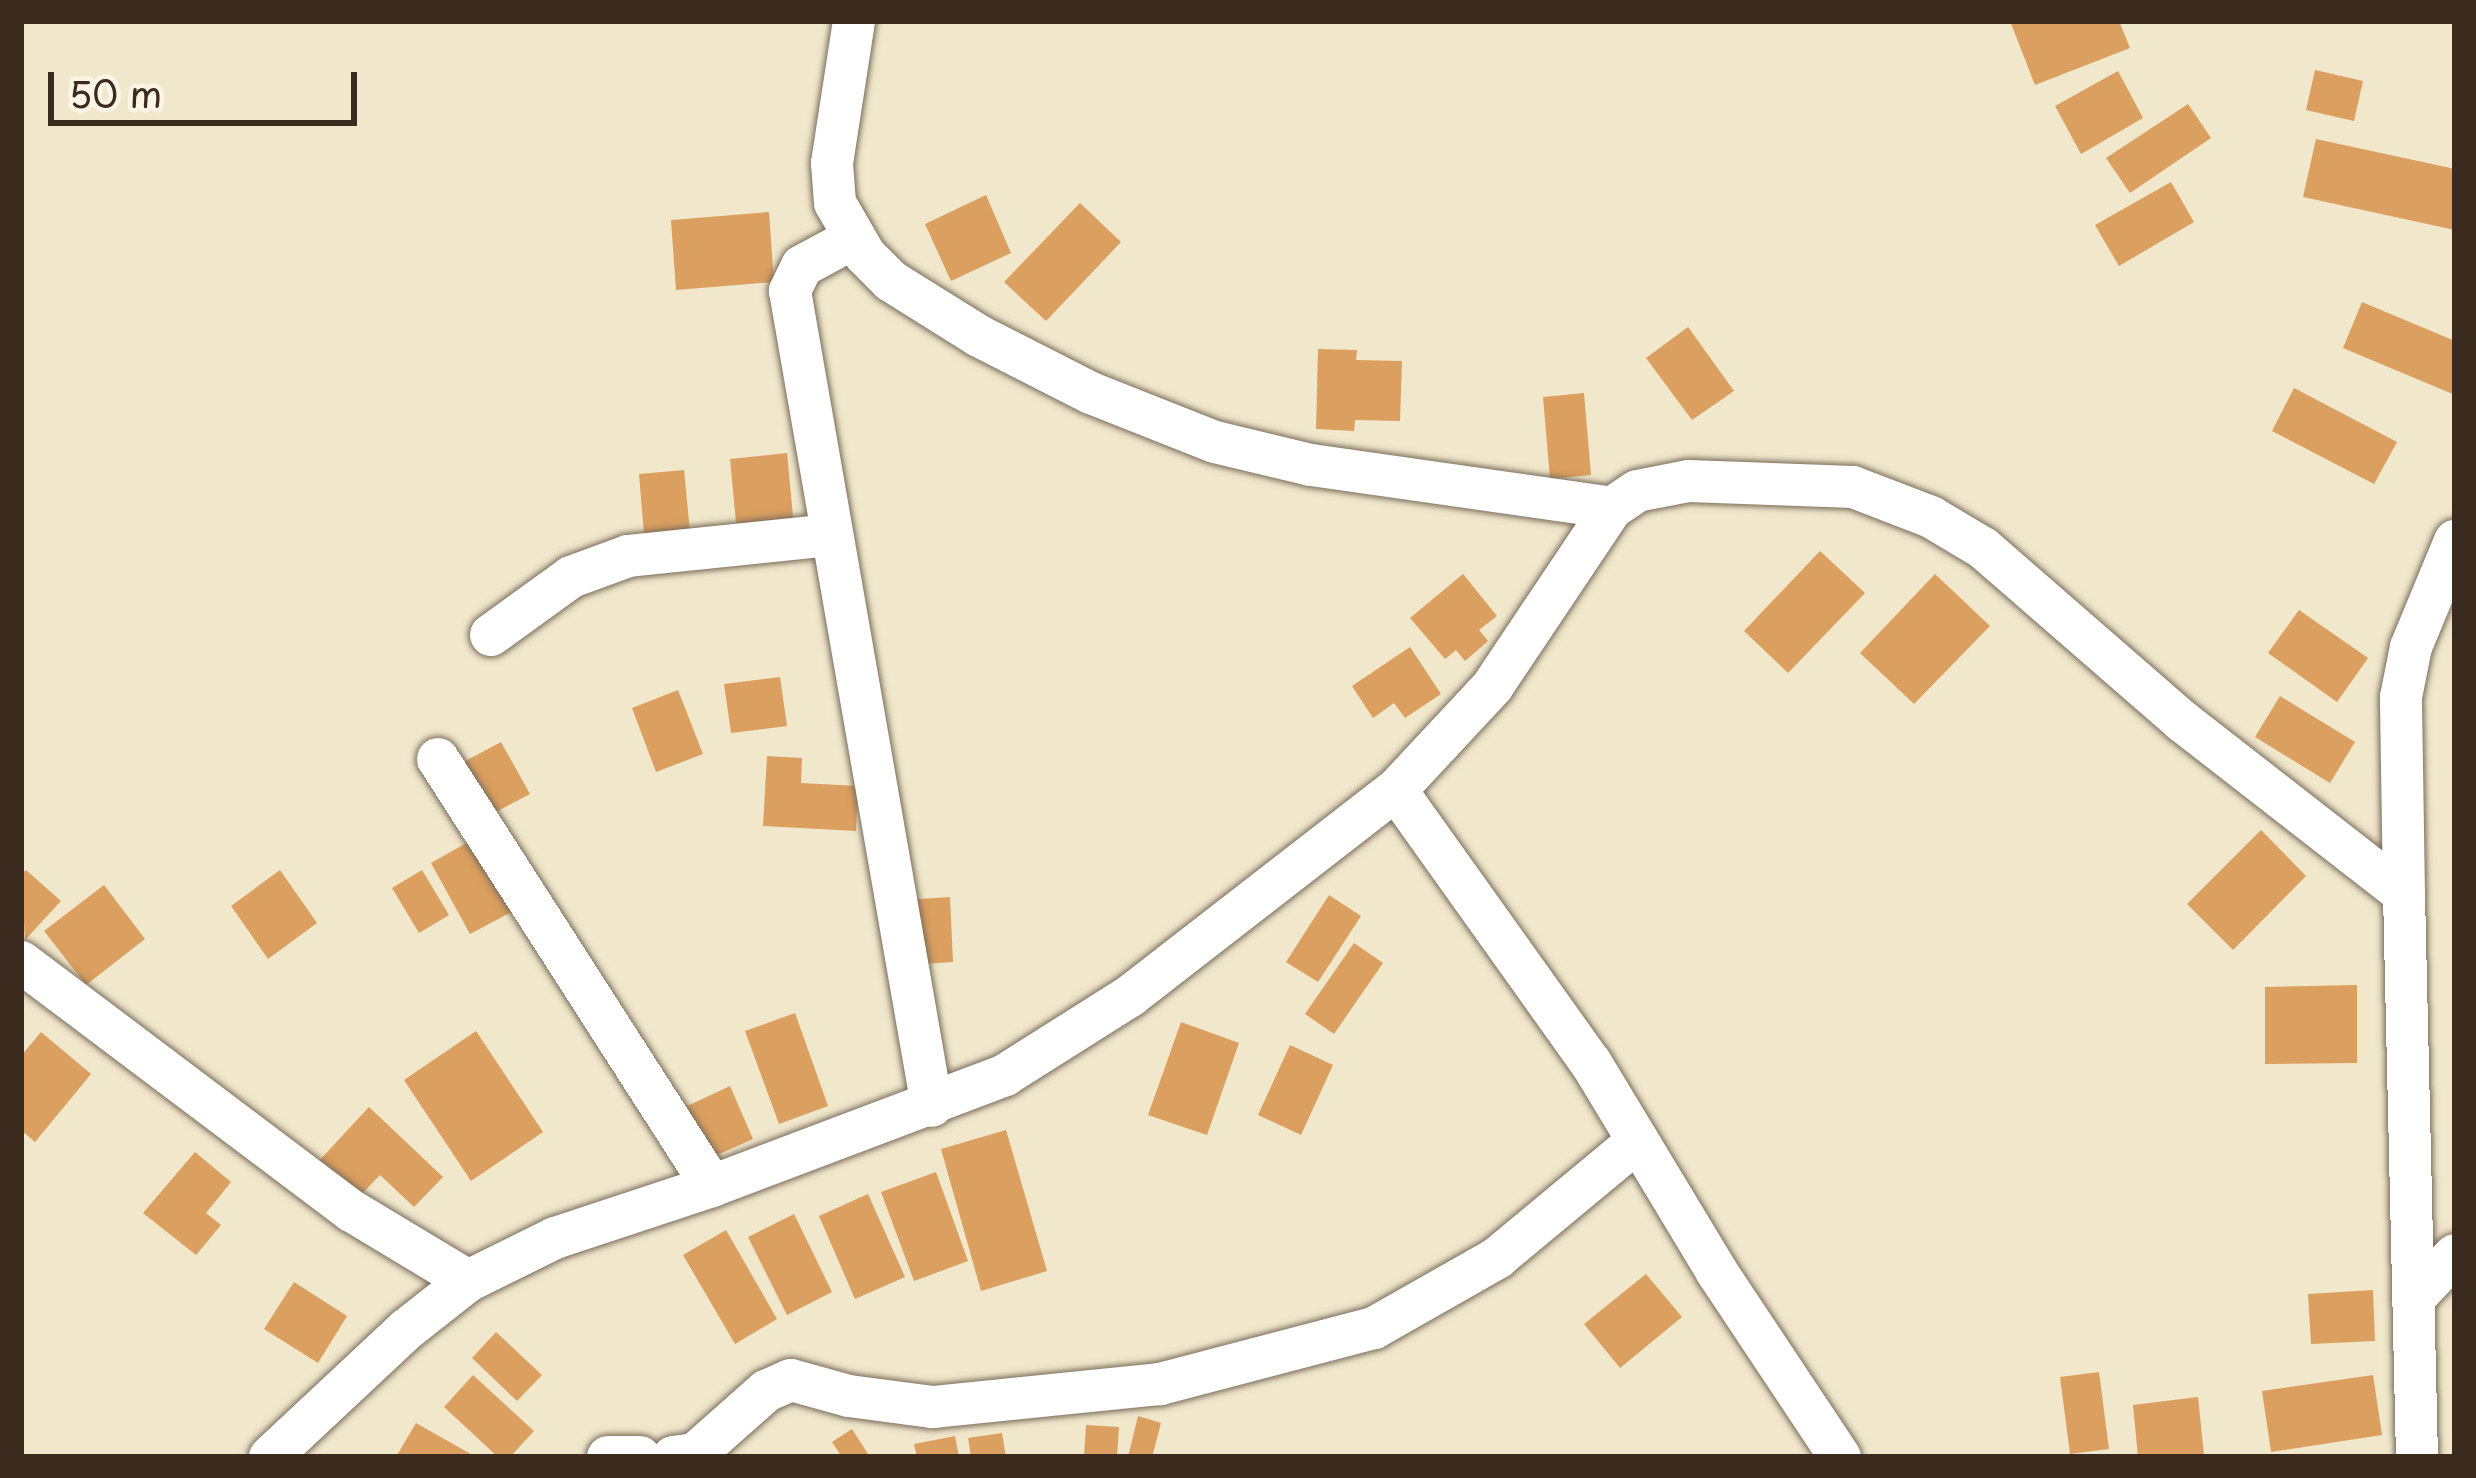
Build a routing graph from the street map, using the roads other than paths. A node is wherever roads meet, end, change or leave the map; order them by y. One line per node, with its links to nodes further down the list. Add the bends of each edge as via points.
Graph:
1 (854, 21): 2 (street, via 832,163 835,202)
2 (854, 238): 3 (street, via 876,269 979,336 1091,393 1215,442 1311,465); 4 (street, via 802,266 790,291)
3 (1612, 508): 8 (street, via 1492,687); 9 (street, via 1637,490 1689,481 1765,482 1853,487 1931,517 1983,548 2182,721)
4 (830, 536): 6 (street, via 613,560 543,594); 11 (street)
5 (2455, 541): 9 (street, via 2411,647 2401,697)
6 (491, 635)
7 (438, 759): 13 (street)
8 (1396, 790): 11 (street, via 1130,996 1005,1075); 12 (street)
9 (2404, 894): 16 (street)
10 (21, 962): 15 (street, via 352,1211)
11 (932, 1106): 13 (street)
12 (1638, 1141): 20 (street, via 1497,1258 1374,1328 1160,1384 934,1407 791,1380 766,1391 694,1454); 21 (street)
13 (712, 1186): 15 (street, via 554,1238)
14 (2455, 1255): 16 (street)
15 (468, 1281): 17 (street)
16 (2414, 1298): 22 (street)
17 (270, 1457)
18 (608, 1457): 19 (street)
19 (640, 1457)
20 (673, 1457)
21 (1840, 1457)
22 (2417, 1457)

